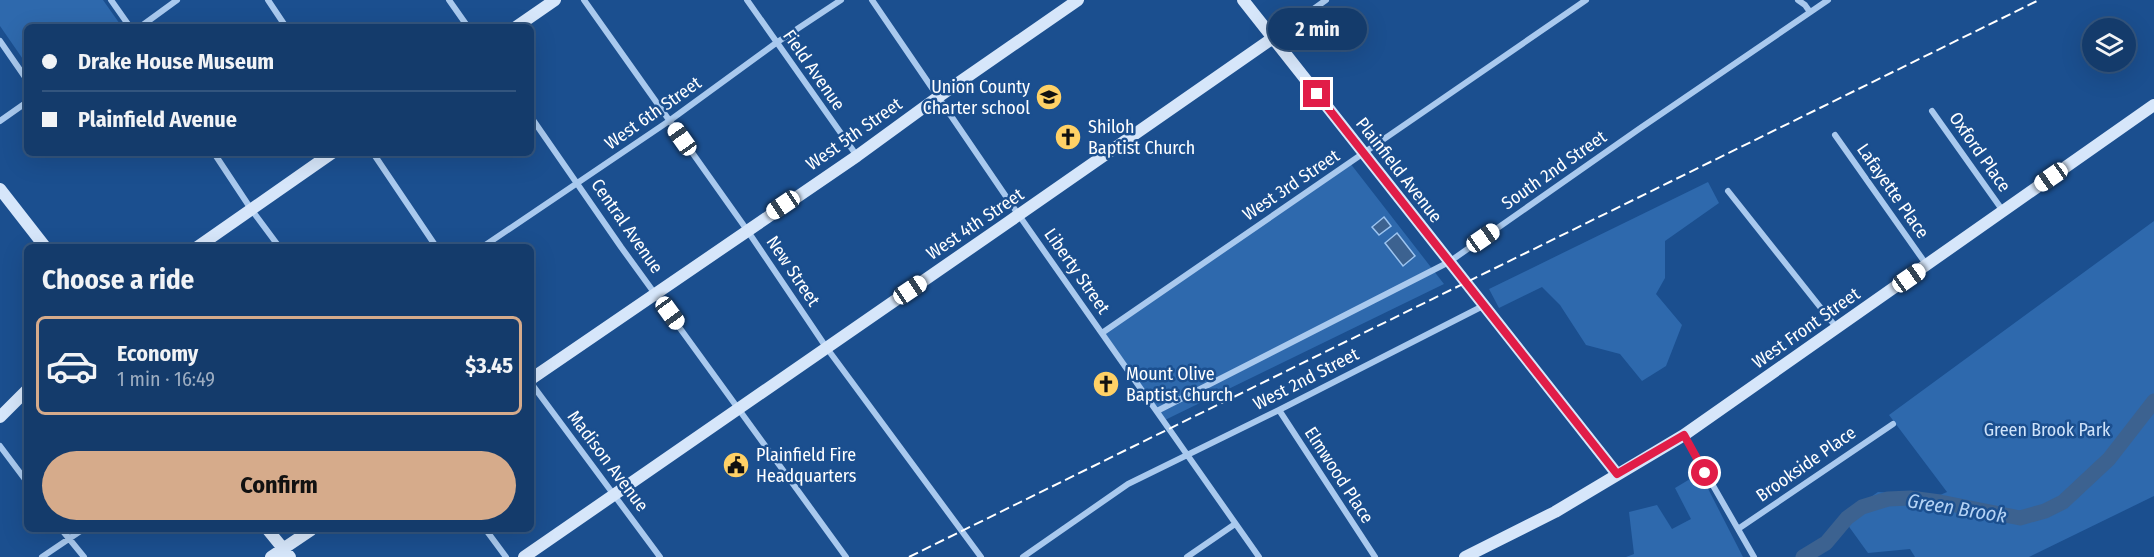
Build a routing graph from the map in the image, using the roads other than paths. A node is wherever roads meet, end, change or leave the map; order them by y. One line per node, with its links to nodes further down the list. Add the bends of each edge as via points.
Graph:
1 (111, 0): 17 (street)
2 (177, 0): 18 (street)
3 (268, 0): 19 (street)
4 (449, 0): 20 (street)
5 (555, 0): 21 (main road)
6 (584, 0): 32 (street, New Street)
7 (747, 0): 24 (street, Field Avenue)
8 (841, 0): 24 (street, West 6th Street)
9 (872, 0): 26 (street, Liberty Street)
10 (1078, 0): 26 (main road, West 5th Street)
11 (1243, 0): 22 (main road, Plainfield Avenue)
12 (1326, 0): 22 (street, West 4th Street)
13 (1586, 0): 34 (street, West 3rd Street)
14 (1798, 0): 16 (street)
15 (1828, 0): 16 (street, South 2nd Street)
16 (1810, 12): 51 (street, South 2nd Street)
17 (128, 24)
18 (144, 24)
19 (284, 24)
20 (466, 24)
21 (520, 24)
22 (1273, 38): 34 (main road, Plainfield Avenue); 44 (main road, West 4th Street)
23 (0, 40): 25 (street)
24 (776, 43): 32 (street, West 6th Street); 38 (street, Field Avenue)
25 (24, 76)
26 (938, 97): 38 (main road, West 5th Street); 44 (street, Liberty Street)
27 (24, 104): 30 (street)
28 (2154, 105): 43 (main road, West Front Street)
29 (1932, 111): 43 (street, Oxford Place)
30 (0, 121)
31 (534, 121): 39 (street, Central Avenue)
32 (669, 121): 39 (street, West 6th Street); 45 (street, New Street)
33 (1834, 135): 52 (street, Lafayette Place)
34 (1364, 153): 51 (main road, Plainfield Avenue); 56 (street, West 3rd Street)
35 (216, 156): 42 (street)
36 (328, 156): 42 (main road)
37 (375, 156): 49 (street)
38 (857, 156): 45 (main road, West 5th Street)
39 (578, 183): 50 (street, West 6th Street); 53 (street, Central Avenue)
40 (0, 189): 46 (main road)
41 (1728, 190): 55 (street)
42 (251, 209): 47 (main road); 48 (street)
43 (2002, 211): 52 (main road, West Front Street)
44 (1019, 216): 56 (street, Liberty Street); 57 (main road, West 4th Street)
45 (747, 230): 53 (main road, West 5th Street); 57 (street, New Street)
46 (43, 244)
47 (202, 244)
48 (277, 244)
49 (434, 244)
50 (488, 244)
51 (1449, 262): 54 (main road, Plainfield Avenue); 63 (street, South 2nd Street)
52 (1927, 265): 55 (main road, West Front Street)
53 (656, 294): 58 (main road, West 5th Street); 61 (street, Central Avenue)
54 (1483, 306): 62 (street, West 2nd Street); 69 (main road, Plainfield Avenue)
55 (1836, 328): 66 (main road, West Front Street)
56 (1102, 333): 63 (street, Liberty Street)
57 (826, 346): 61 (main road, West 4th Street); 88 (street, New Street)
58 (534, 377)
59 (534, 387): 71 (street, Madison Avenue)
60 (24, 393): 64 (main road)
61 (738, 408): 71 (main road, West 4th Street); 87 (street, Central Avenue)
62 (1279, 410): 68 (street, West 2nd Street); 92 (street, Elmwood Place)
63 (1157, 411): 68 (street, Liberty Street)
64 (0, 417)
65 (1893, 424): 73 (street, Brookside Place)
66 (1684, 435): 69 (main road, West Front Street); 73 (street)
67 (0, 446): 70 (street)
68 (1187, 453): 72 (street, Liberty Street); 89 (street, West 2nd Street, via 1128,484)
69 (1617, 474): 93 (main road, West Front Street, via 1555,512)
70 (24, 478)
71 (614, 495): 85 (main road, West 4th Street); 86 (street, Madison Avenue)
72 (1235, 524): 90 (street); 91 (street, Liberty Street)
73 (1738, 529): 94 (street)
74 (64, 532): 79 (street)
75 (79, 532): 79 (street)
76 (270, 532): 80 (main road)
77 (309, 532): 80 (main road)
78 (487, 532): 84 (street)
79 (69, 538): 81 (street); 82 (street)
80 (287, 553): 83 (main road)
81 (42, 557)
82 (84, 557)
83 (271, 557)
84 (506, 557)
85 (524, 557)
86 (660, 557)
87 (846, 557)
88 (981, 557)
89 (1023, 557)
90 (1187, 557)
91 (1259, 557)
92 (1375, 557)
93 (1465, 557)
94 (1754, 557)

